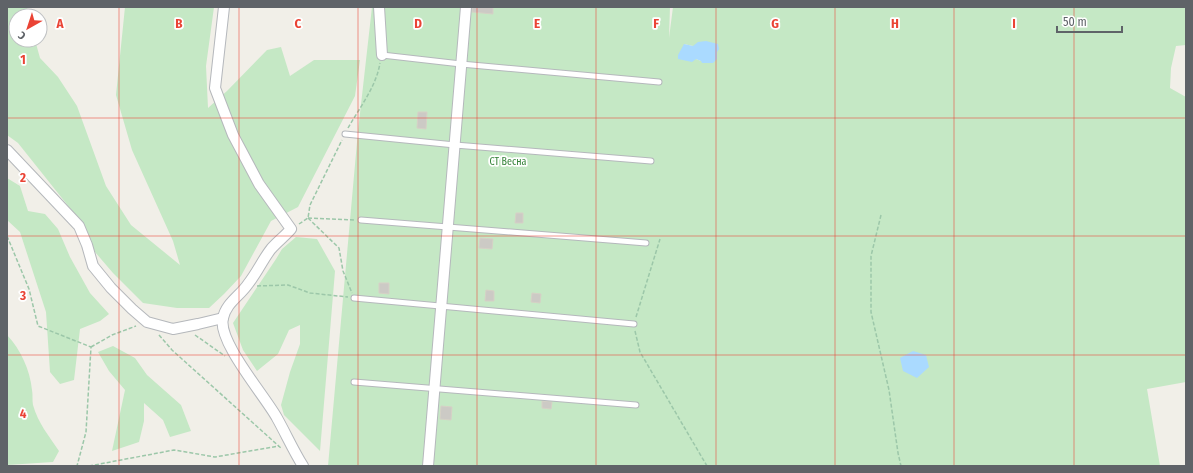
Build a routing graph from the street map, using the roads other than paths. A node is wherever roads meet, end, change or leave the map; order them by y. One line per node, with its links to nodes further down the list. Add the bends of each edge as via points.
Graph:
1 (224, 7): 16 (street, via 215,88 233,136 259,184 291,230 271,249 247,286 229,304)
2 (379, 7): 4 (street)
3 (466, 7): 5 (street)
4 (382, 55): 5 (lane)
5 (461, 64): 6 (lane); 8 (street)
6 (659, 82)
7 (345, 134): 8 (lane)
8 (455, 145): 10 (lane); 12 (street)
9 (7, 150): 16 (street, via 79,226 92,266 147,322 173,329)
10 (651, 161)
11 (360, 220): 12 (lane)
12 (448, 226): 13 (lane); 15 (street)
13 (646, 243)
14 (354, 298): 15 (lane)
15 (440, 307): 17 (lane); 19 (street)
16 (223, 318): 21 (street, via 223,329 228,342 277,417)
17 (634, 324)
18 (354, 382): 19 (lane)
19 (434, 388): 20 (lane); 22 (street)
20 (636, 405)
21 (303, 466)
22 (428, 466)

